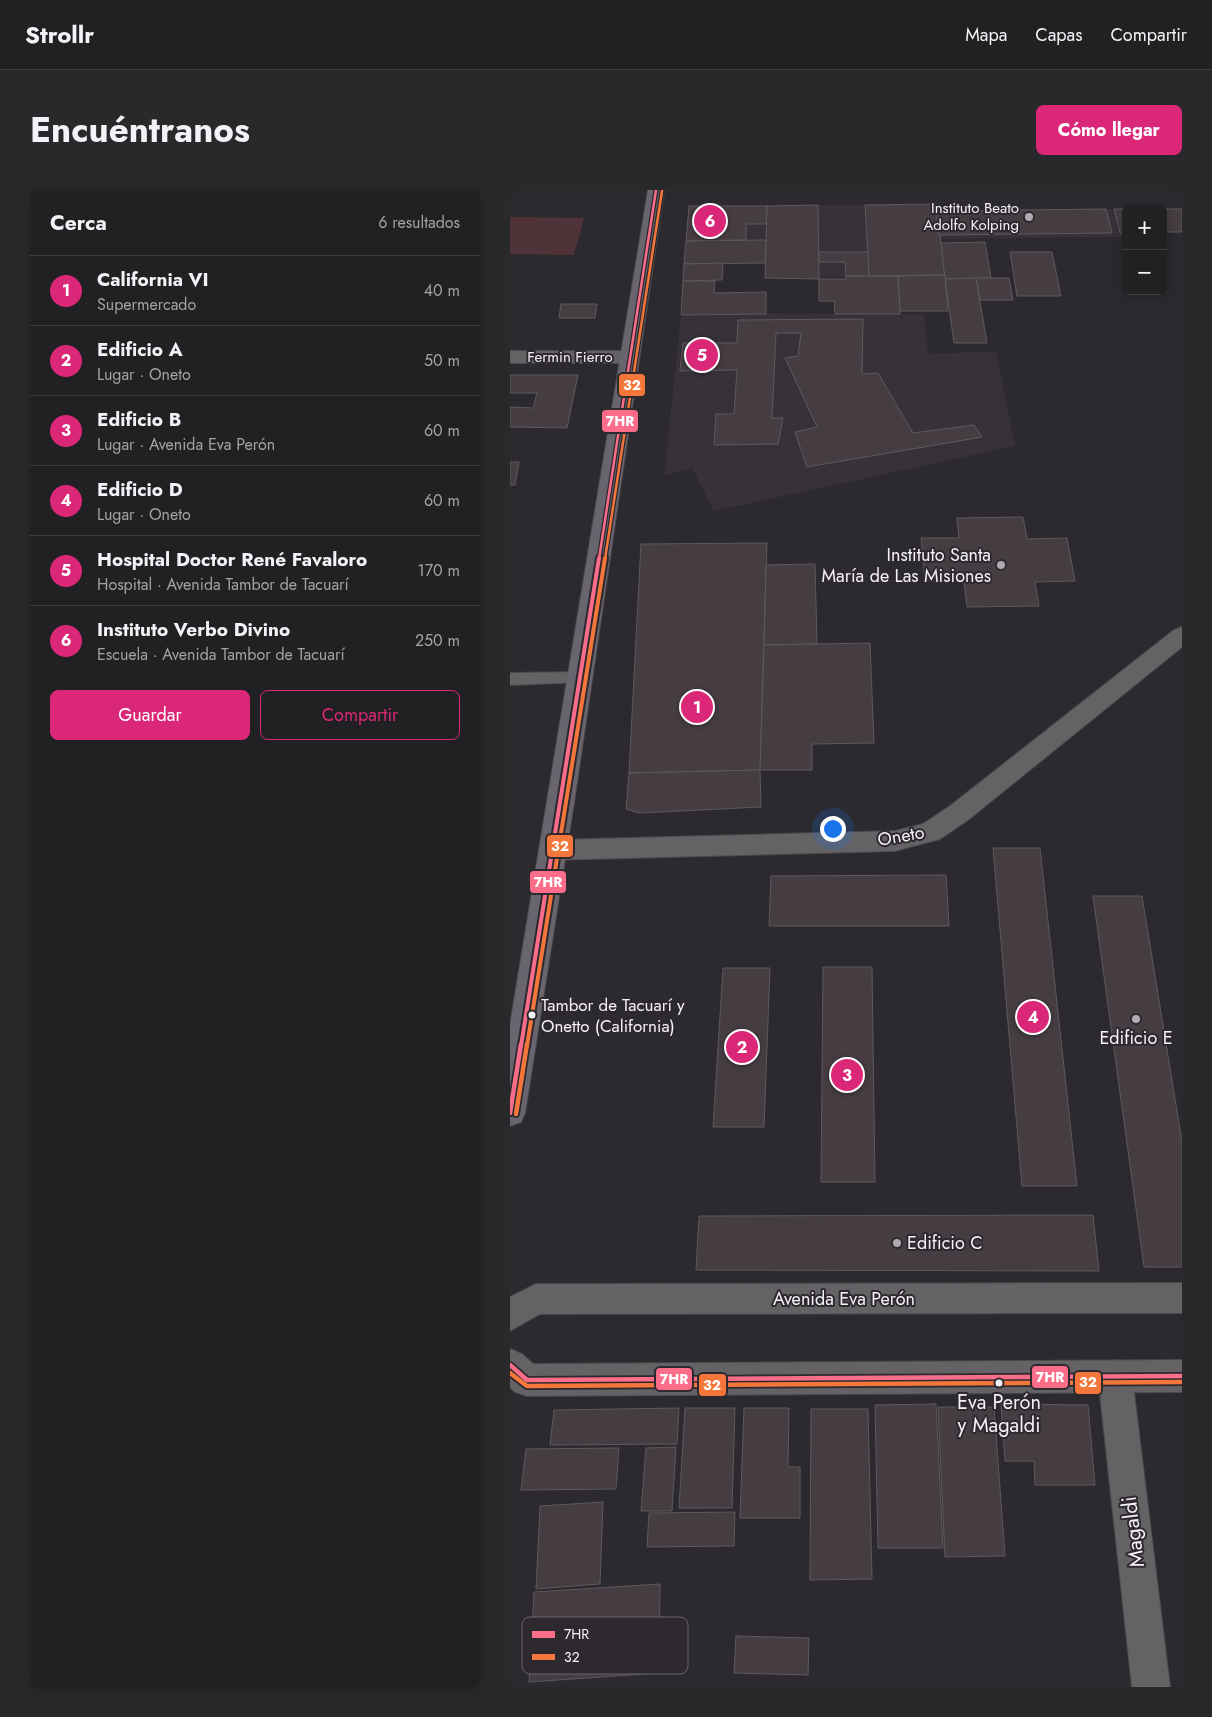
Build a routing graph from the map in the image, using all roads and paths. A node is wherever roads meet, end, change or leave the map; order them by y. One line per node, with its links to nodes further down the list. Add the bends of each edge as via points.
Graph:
1 (656, 190): 3 (main road)
2 (510, 357): 3 (street, Fermin Fierro)
3 (630, 357): 5 (main road)
4 (1182, 635): 7 (street, Oneto, via 931,832 894,841)
5 (579, 678): 6 (lane); 7 (main road)
6 (510, 679)
7 (552, 850): 8 (main road)
8 (510, 1114)
9 (1182, 1298): 10 (street, Avenida Eva Perón, via 536,1299)
10 (510, 1314)
11 (510, 1365): 12 (street, via 528,1380)
12 (1114, 1376): 13 (street); 14 (street, Magaldi)
13 (1182, 1376)
14 (1150, 1687)

